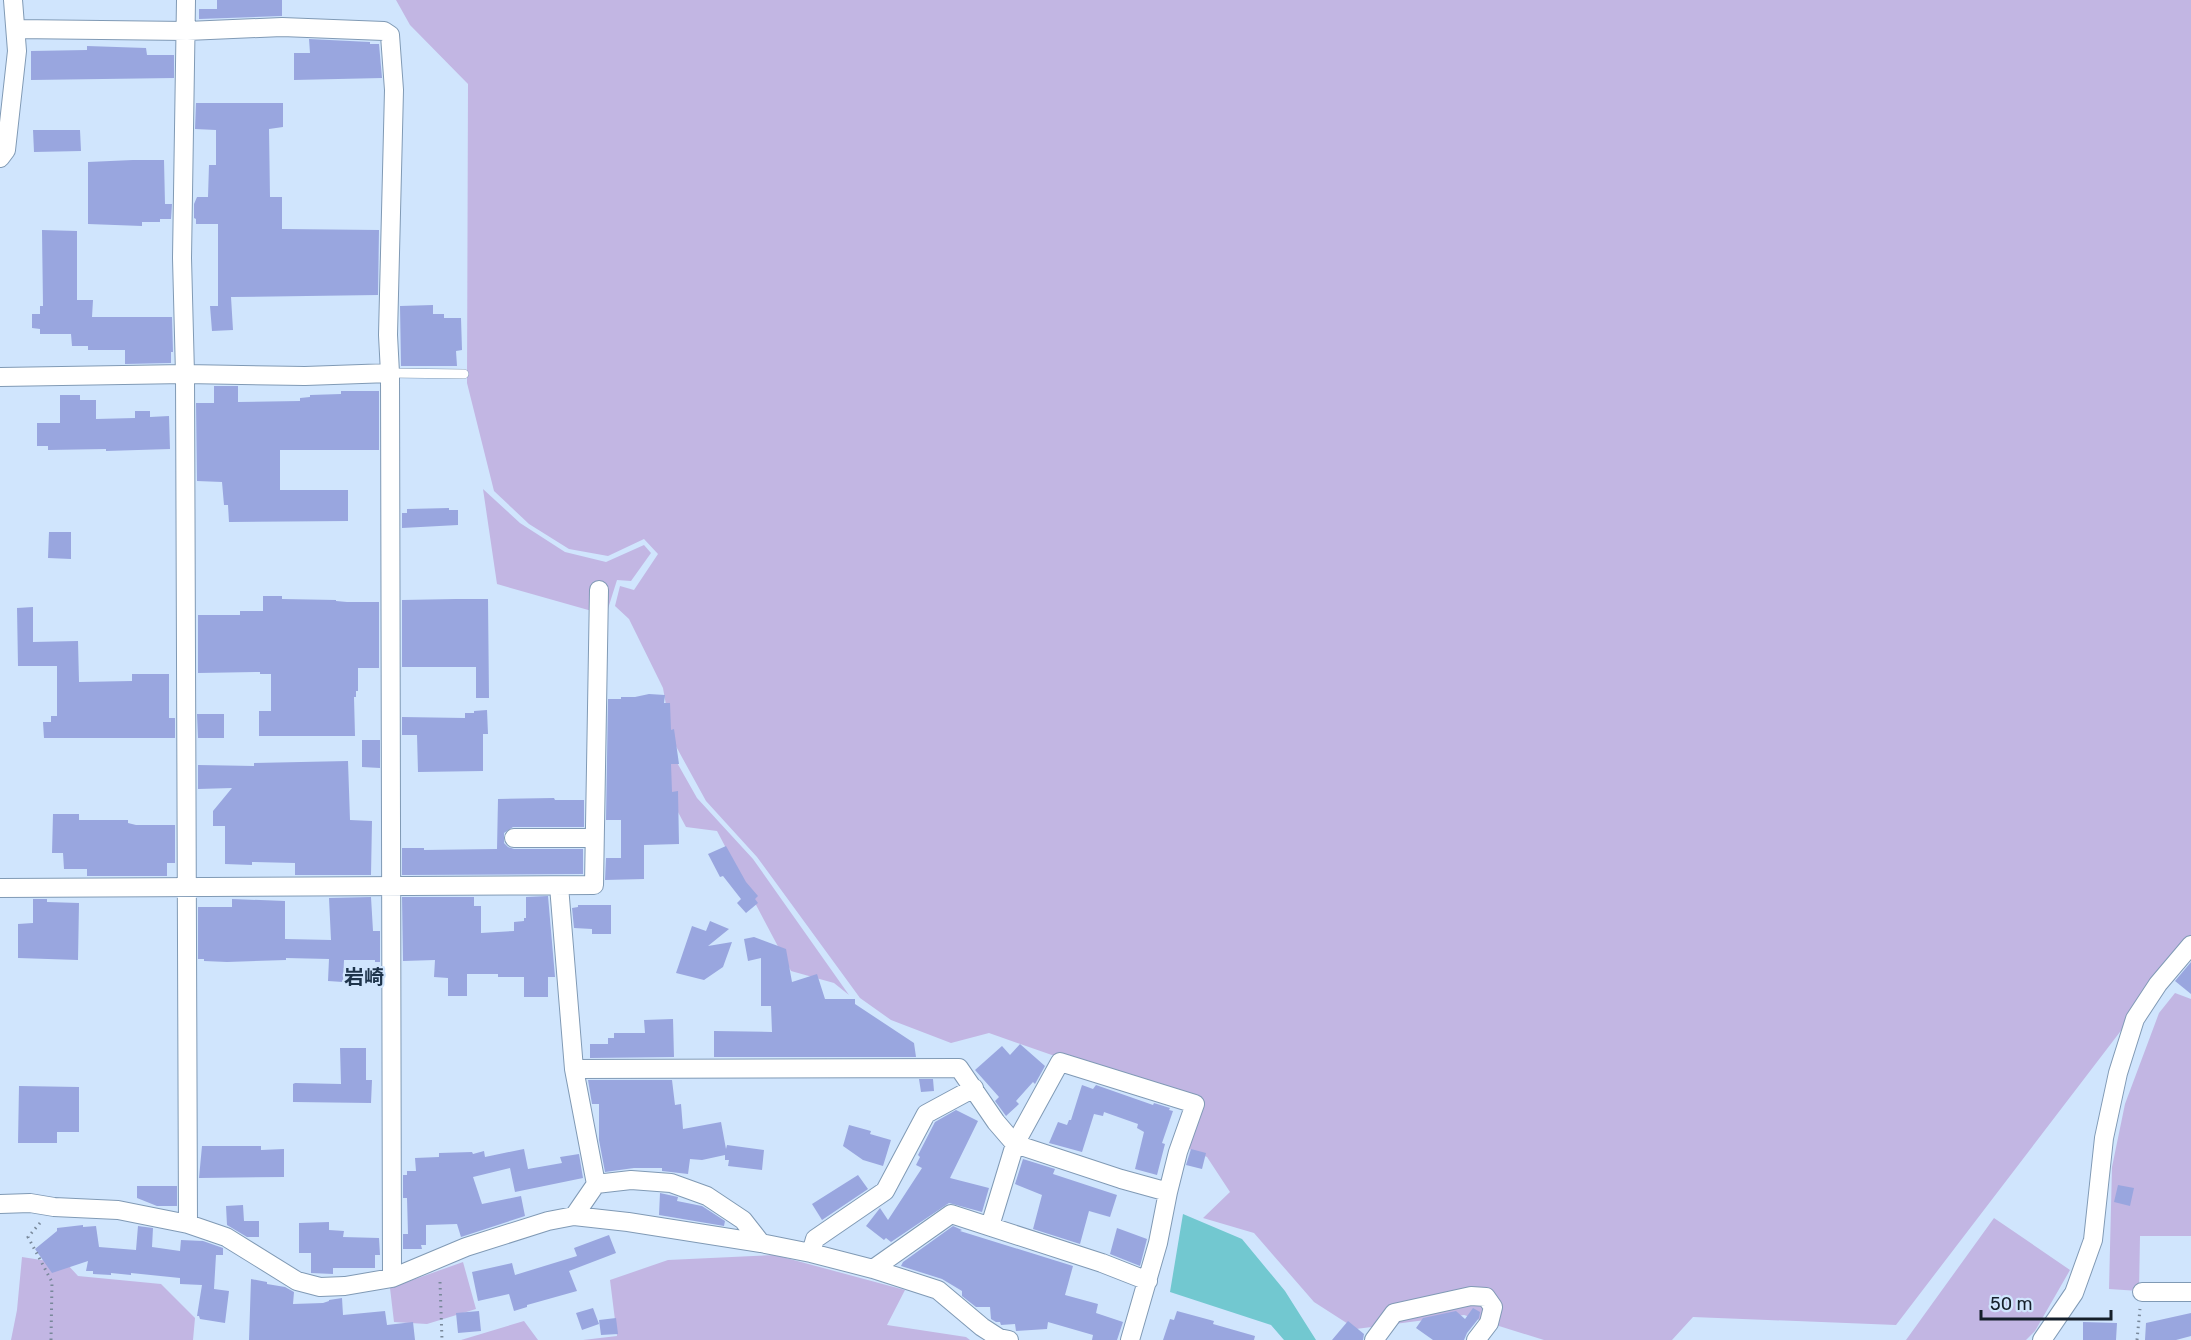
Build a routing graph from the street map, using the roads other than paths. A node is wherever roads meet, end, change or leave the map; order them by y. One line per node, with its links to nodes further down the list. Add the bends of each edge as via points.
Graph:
1 (14, 0): 3 (street)
2 (186, 0): 4 (street)
3 (16, 29): 4 (street); 5 (street, via 6,150)
4 (186, 31): 6 (street, via 282,27 384,31 390,35 394,90); 7 (street)
5 (0, 158)
6 (390, 373): 7 (street); 8 (lane); 15 (street)
7 (185, 374): 9 (street); 13 (street)
8 (464, 374)
9 (0, 377)
10 (599, 590): 12 (street)
11 (514, 838): 12 (street)
12 (594, 838): 14 (street, via 594,885)
13 (187, 886): 15 (street); 16 (street); 25 (street)
14 (559, 886): 15 (street); 18 (street)
15 (390, 887): 30 (street)
16 (0, 888)
17 (2191, 945): 38 (street, via 2135,1019 2104,1138 2094,1240 2074,1293)
18 (574, 1069): 19 (street, via 958,1068); 21 (street)
19 (974, 1088): 20 (street); 28 (street, via 926,1114 885,1191 815,1239)
20 (1015, 1144): 22 (street); 22 (street, via 1060,1062 1195,1104); 26 (street)
21 (596, 1184): 24 (street); 27 (street, via 631,1180 671,1183 706,1196 743,1220)
22 (1168, 1192): 31 (street)
23 (0, 1203): 25 (street, via 118,1210)
24 (574, 1216): 27 (street); 30 (street, via 466,1247)
25 (188, 1224): 30 (street, via 226,1237 297,1281 320,1287 345,1287)
26 (990, 1227): 29 (street, via 951,1214); 31 (street)
27 (761, 1243): 28 (street)
28 (811, 1253): 29 (street)
29 (873, 1269): 34 (street, via 938,1290 982,1327)
30 (392, 1278)
31 (1148, 1281): 35 (street)
32 (2142, 1292): 33 (street)
33 (2191, 1292)
34 (1009, 1340)
35 (1130, 1340)
36 (1374, 1340): 37 (street, via 1394,1313 1471,1296 1486,1297 1493,1307 1489,1323)
37 (1476, 1340)
38 (2042, 1340)

